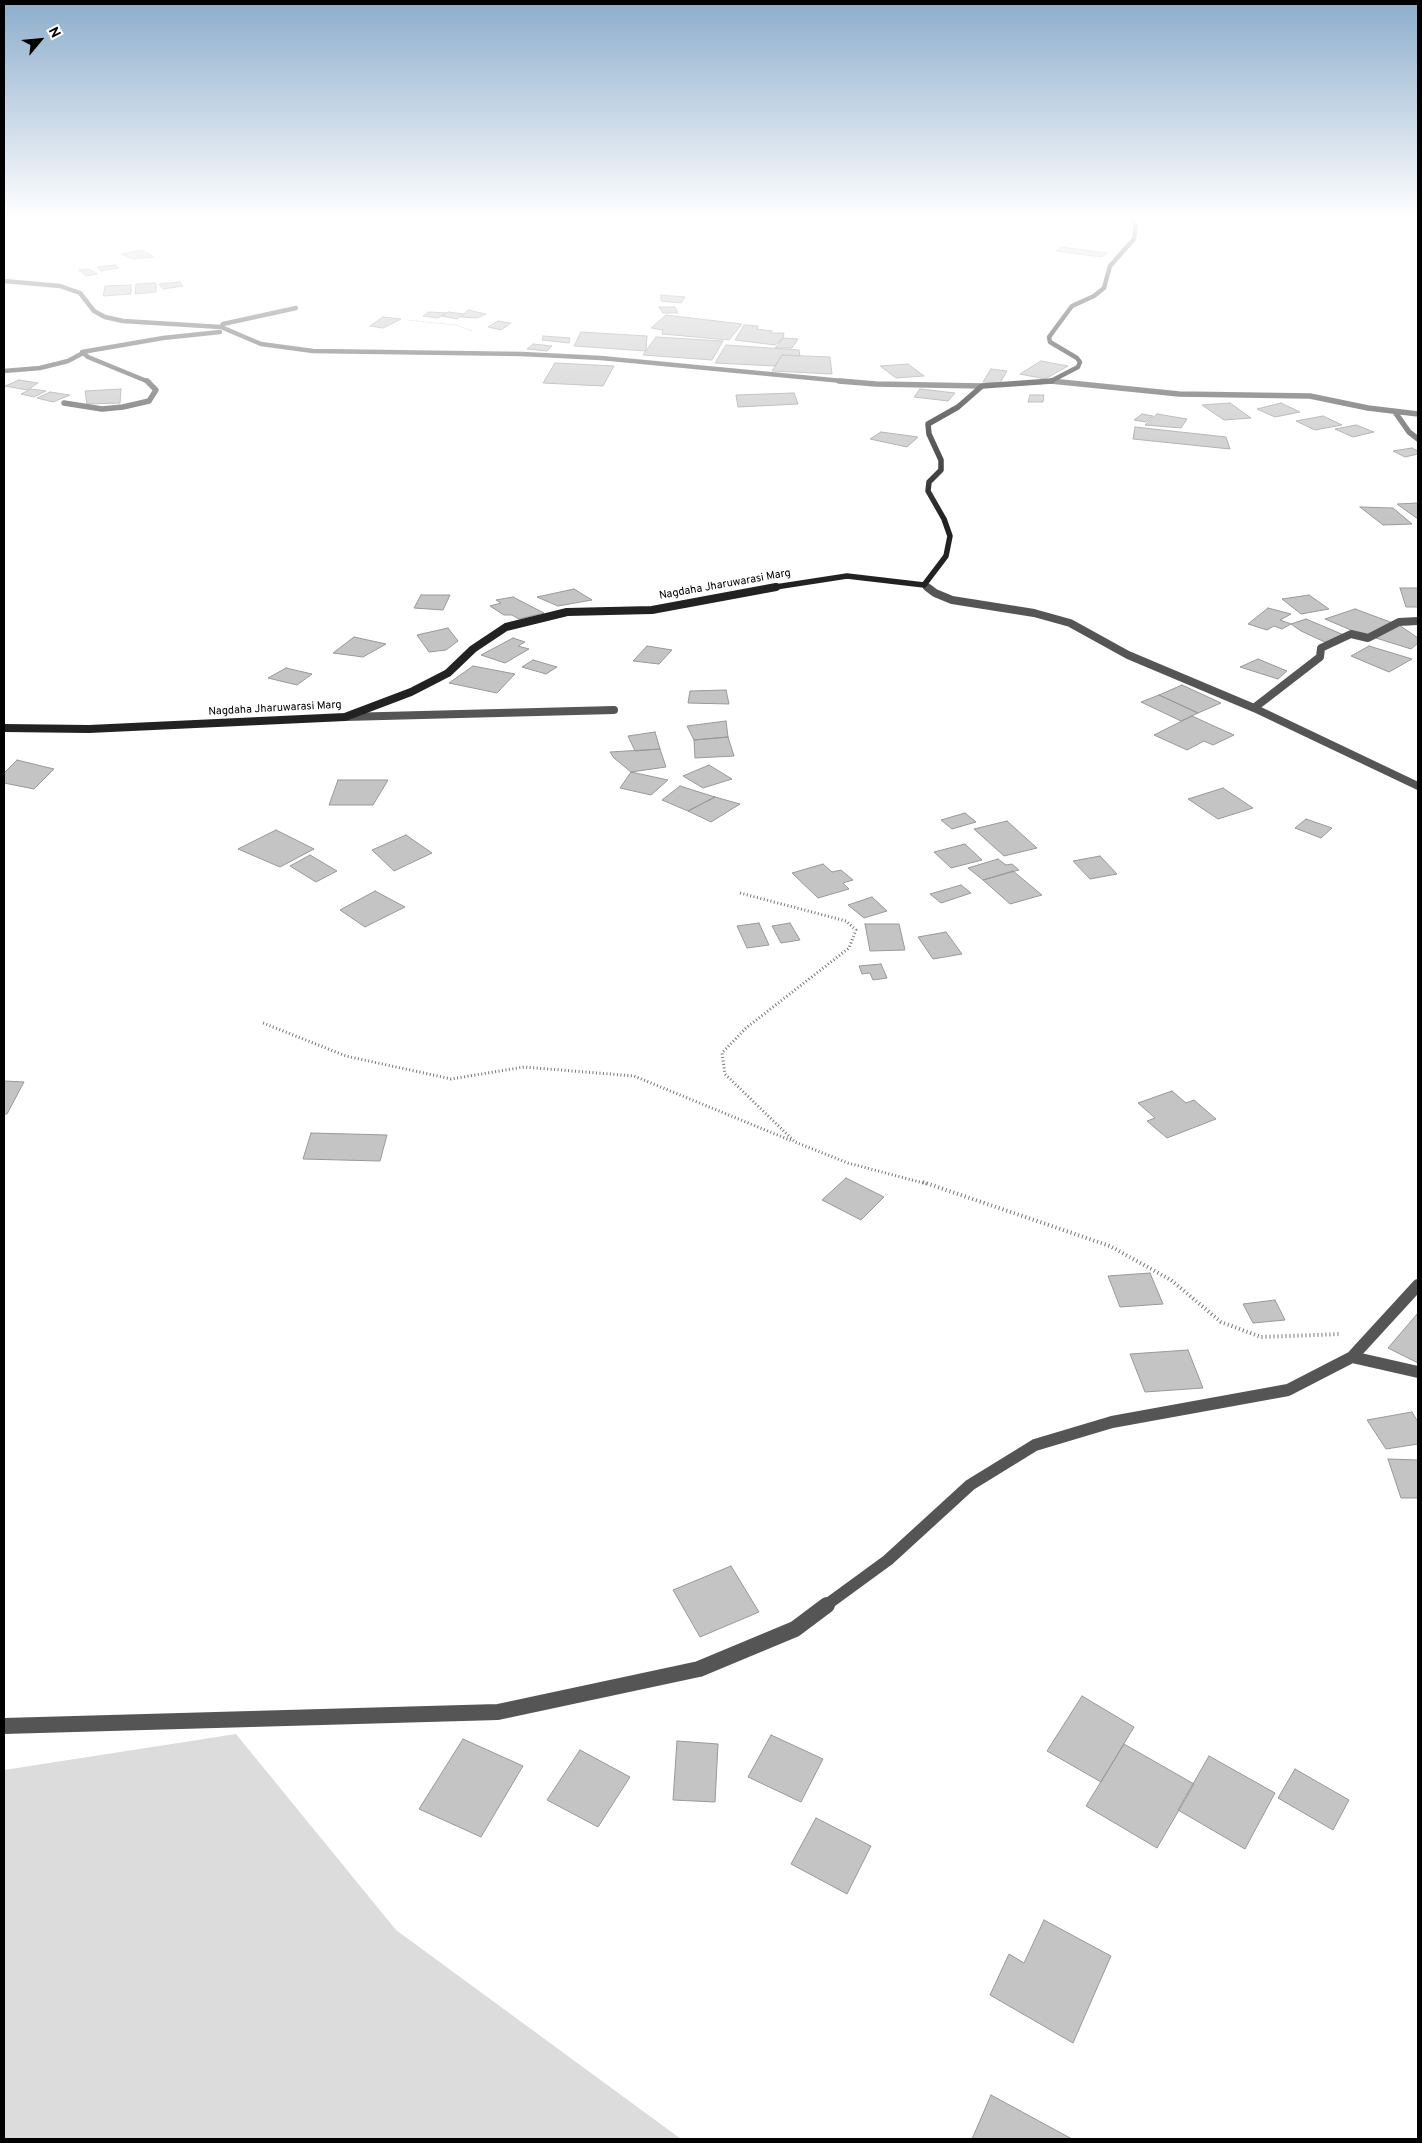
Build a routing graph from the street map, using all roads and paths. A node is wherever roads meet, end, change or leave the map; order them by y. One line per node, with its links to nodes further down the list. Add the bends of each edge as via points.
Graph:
1 (115, 319): 4 (street)
2 (246, 319): 4 (street)
3 (1062, 319): 8 (street, via 1049,337 1050,342 1080,362 1078,367)
4 (221, 327): 5 (street)
5 (228, 331): 6 (street, via 163,338); 9 (street, via 261,344 313,351 601,358 876,384)
6 (83, 353): 7 (street, via 40,368); 10 (street, via 148,381 156,390 149,401 123,408 102,409)
7 (4, 371)
8 (1051, 381): 9 (street); 11 (street, via 1179,394 1310,396)
9 (982, 386): 14 (street, via 958,407 928,424 941,460 941,470 929,482 928,491 950,536 946,556)
10 (64, 403)
11 (1395, 412): 12 (street); 13 (street)
12 (1418, 414)
13 (1418, 439)
14 (924, 585): 16 (street, via 952,600 1034,613 1070,623 1128,655); 18 (street, Nagdaha Jharuwarasi Marg, via 848,576 652,610 566,612 506,627 473,649 448,673 411,692)
15 (1418, 621): 16 (street, via 1399,622 1368,638 1351,634 1320,648 1320,657)
16 (1254, 708): 20 (street)
17 (614, 710): 18 (street)
18 (345, 717): 19 (street, Nagdaha Jharuwarasi Marg, via 88,729)
19 (4, 728)
20 (1418, 786)
21 (740, 893): 23 (path, via 846,920 856,930 849,948 746,1028 722,1053 725,1074)
22 (262, 1023): 23 (path, via 346,1056 451,1079 524,1068 634,1076)
23 (795, 1142): 25 (path, via 848,1163 937,1186 1110,1246 1171,1280 1220,1322 1261,1337)
24 (1418, 1285): 25 (street)
25 (1374, 1333): 26 (street)
26 (1352, 1357): 27 (street); 28 (street, via 1288,1390 1112,1422 1035,1445 970,1485 888,1560 795,1629 700,1669 498,1712)
27 (1418, 1372)
28 (4, 1726)

